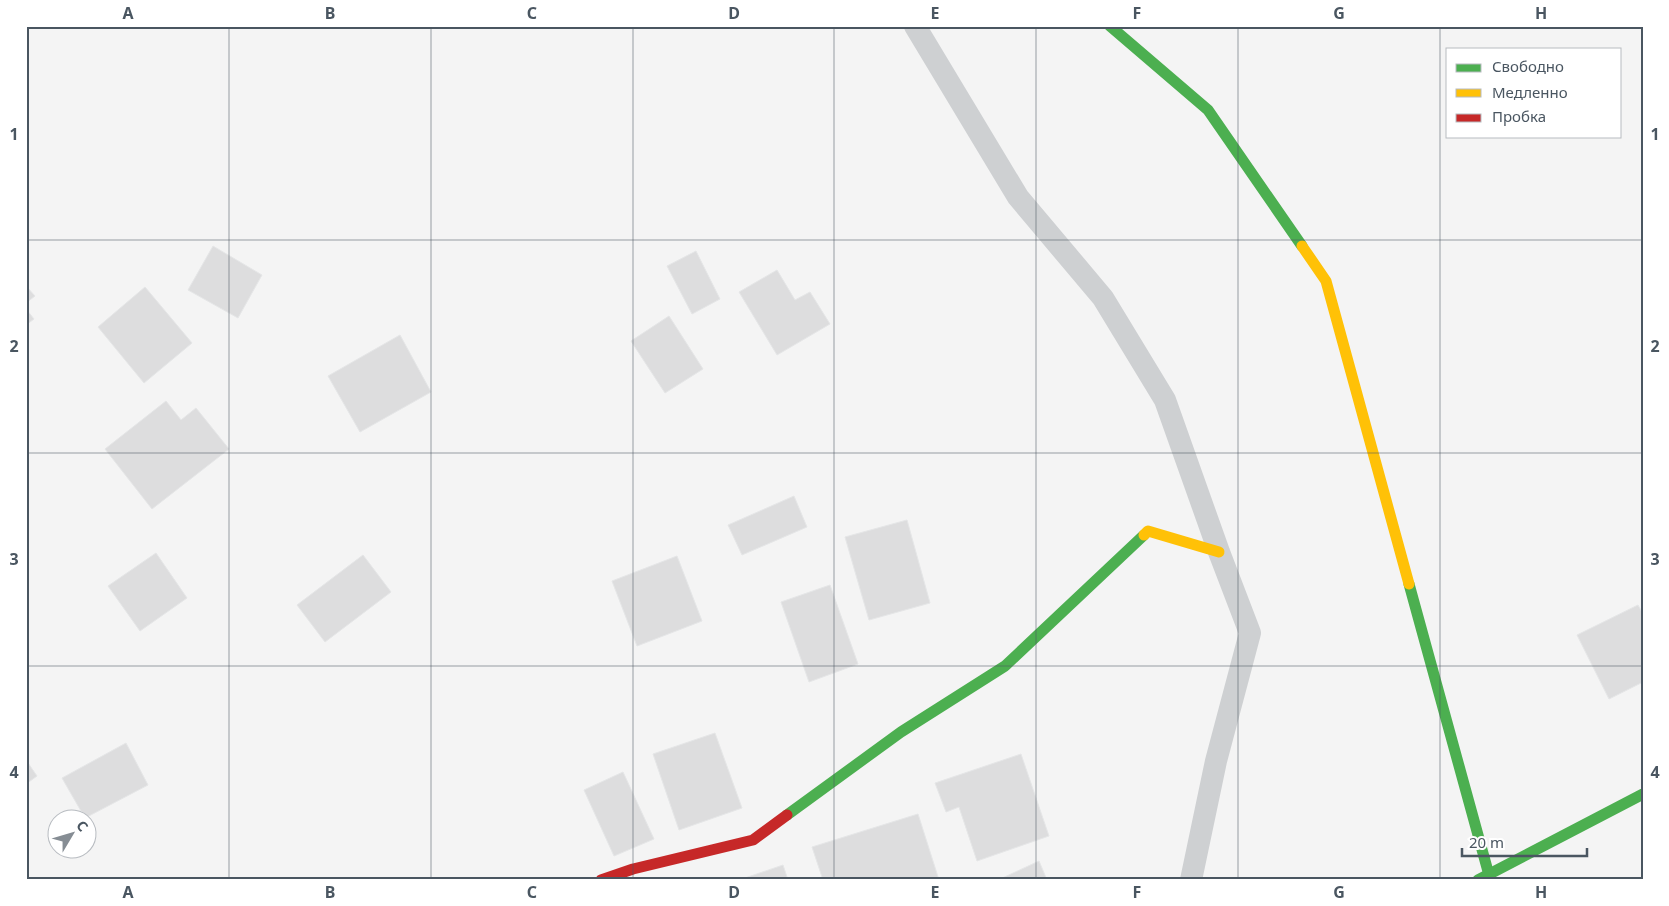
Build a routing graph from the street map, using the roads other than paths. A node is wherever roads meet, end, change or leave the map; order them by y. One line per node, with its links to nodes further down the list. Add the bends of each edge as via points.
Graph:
1 (915, 26): 3 (lane, via 1018,198 1103,298 1165,400)
2 (1110, 26): 5 (street, via 1208,110 1326,281)
3 (1219, 552): 6 (street, via 1148,531 1005,666 901,732 753,840); 7 (lane, via 1250,633 1216,761)
4 (1643, 794): 5 (street)
5 (1489, 875): 8 (street)
6 (601, 880)
7 (1191, 880)
8 (1478, 880)

